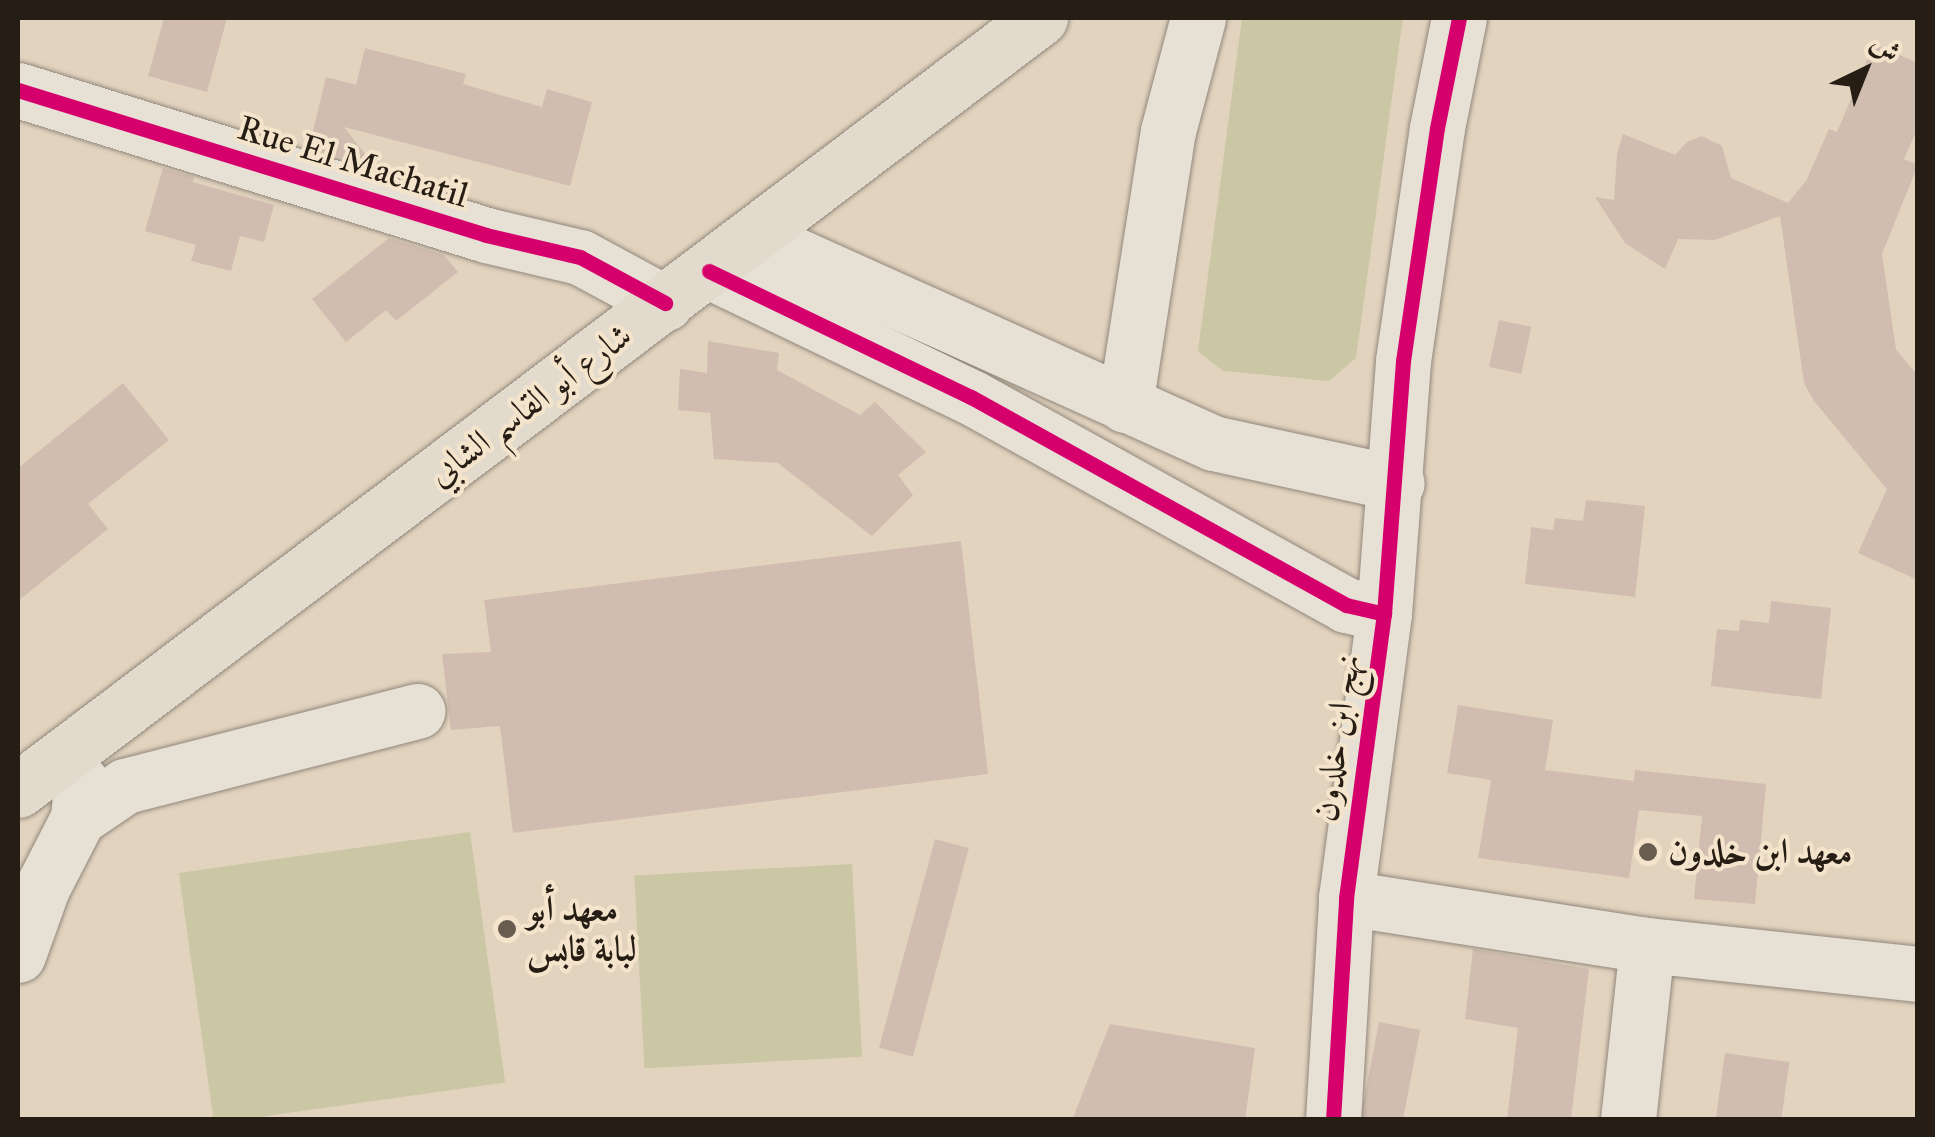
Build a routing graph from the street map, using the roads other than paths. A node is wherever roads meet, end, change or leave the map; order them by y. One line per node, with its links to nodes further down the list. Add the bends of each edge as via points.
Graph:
1 (1040, 18): 7 (main road, شارع أبو القاسم الشابي)
2 (1198, 18): 10 (street, via 1168,132)
3 (1421, 18): 6 (street)
4 (1459, 18): 6 (street)
5 (18, 90): 9 (street, Rue El Machatil, via 486,235 580,257)
6 (1437, 128): 11 (street, نهج ابن خلدون, via 1404,361)
7 (754, 237): 8 (main road, شارع أبو القاسم الشابي); 10 (street)
8 (709, 271): 9 (main road, شارع أبو القاسم الشابي); 12 (street, via 971,397 1346,604)
9 (665, 303): 14 (main road, شارع أبو القاسم الشابي)
10 (1125, 405): 11 (street, via 1213,443)
11 (1397, 482): 12 (street, نهج ابن خلدون)
12 (1384, 614): 17 (street, نهج ابن خلدون)
13 (418, 711): 16 (street, via 125,786)
14 (86, 742): 15 (main road, شارع أبو القاسم الشابي); 16 (street)
15 (18, 790)
16 (78, 818): 19 (street, via 42,888)
17 (1346, 898): 18 (street); 21 (street, نهج ابن خلدون)
18 (1647, 945): 20 (street); 22 (street)
19 (18, 956)
20 (1918, 974)
21 (1333, 1120)
22 (1628, 1120)

